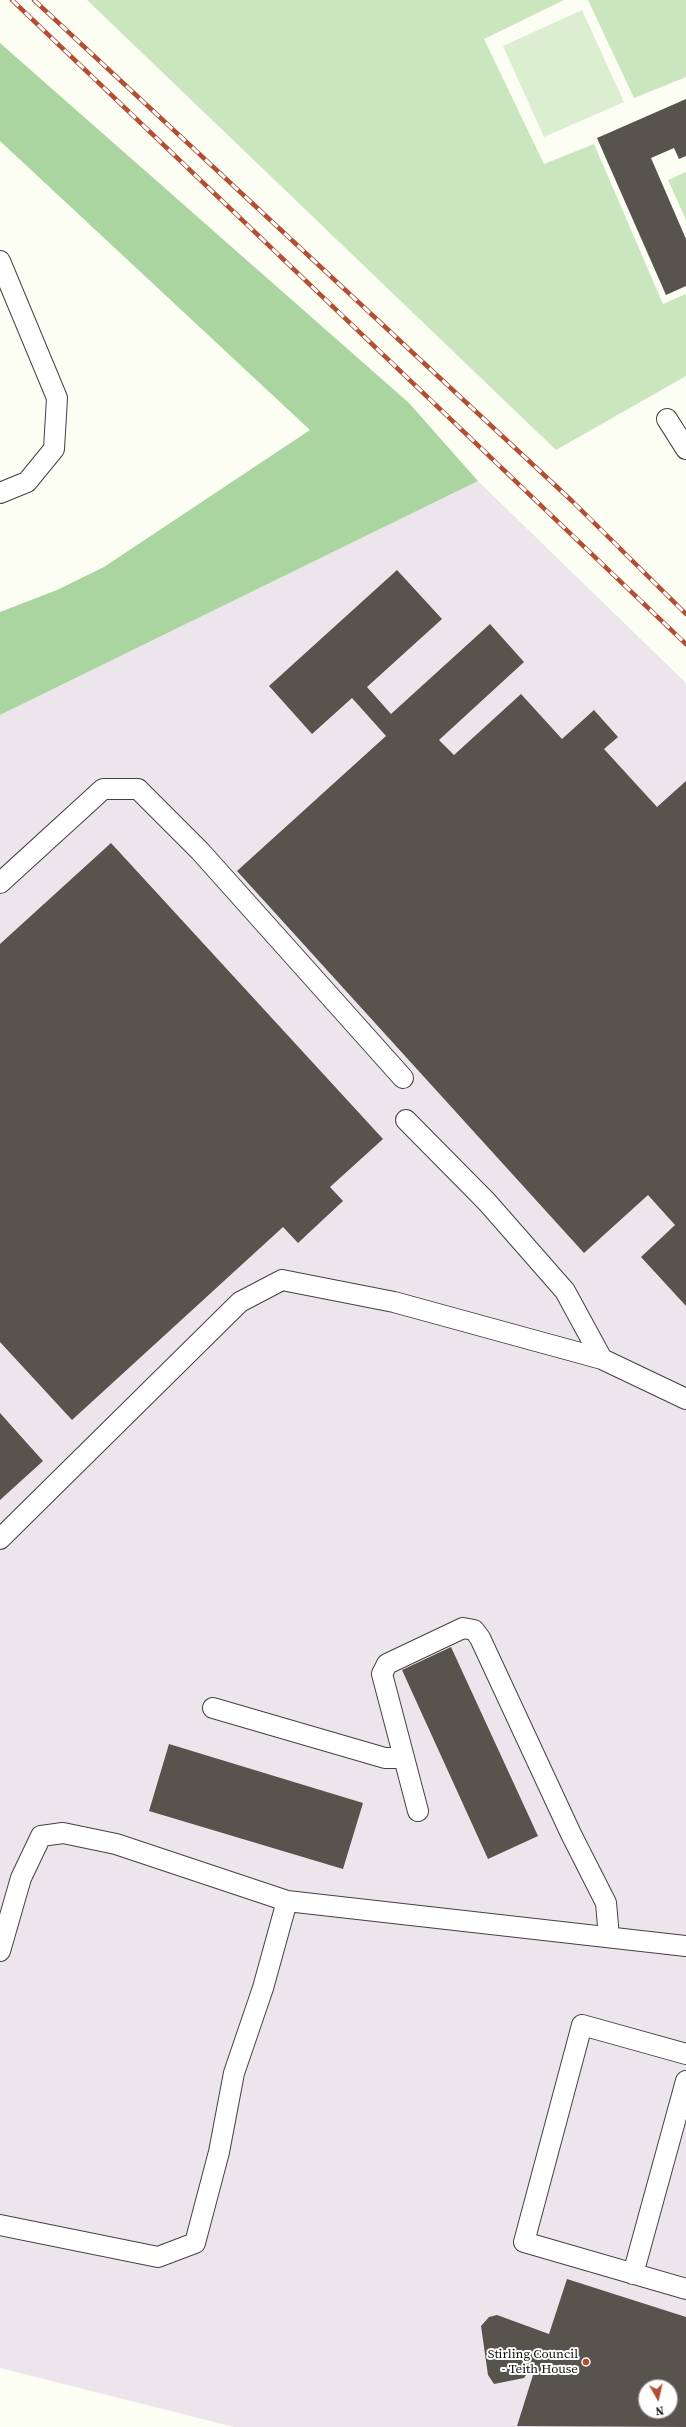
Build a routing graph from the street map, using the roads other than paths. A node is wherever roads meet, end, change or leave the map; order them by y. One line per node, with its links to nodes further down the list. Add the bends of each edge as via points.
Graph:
1 (0, 261): 4 (lane, via 56,398 54,449 26,482)
2 (667, 419): 3 (lane)
3 (686, 449)
4 (0, 493)
5 (0, 883): 6 (lane, via 103,789 138,790 200,851)
6 (403, 1078)
7 (406, 1120): 8 (lane, via 487,1202 565,1291)
8 (602, 1359): 9 (lane); 10 (lane, via 394,1302 282,1280 240,1302)
9 (686, 1399)
10 (0, 1539)
11 (213, 1708): 12 (lane, via 385,1758)
12 (404, 1758): 13 (lane); 15 (lane, via 384,1686 382,1674 387,1664 463,1628 474,1630 606,1903)
13 (418, 1811)
14 (286, 1900): 15 (lane); 17 (lane, via 116,1844 63,1833 41,1836 21,1878); 20 (lane, via 263,1988 234,2073 219,2152 195,2243 158,2257)
15 (609, 1937): 16 (lane)
16 (686, 1946)
17 (0, 1951)
18 (686, 2054): 21 (lane, via 582,2025 524,2242)
19 (686, 2081): 21 (lane)
20 (0, 2225)
21 (633, 2274): 22 (lane)
22 (686, 2289)

